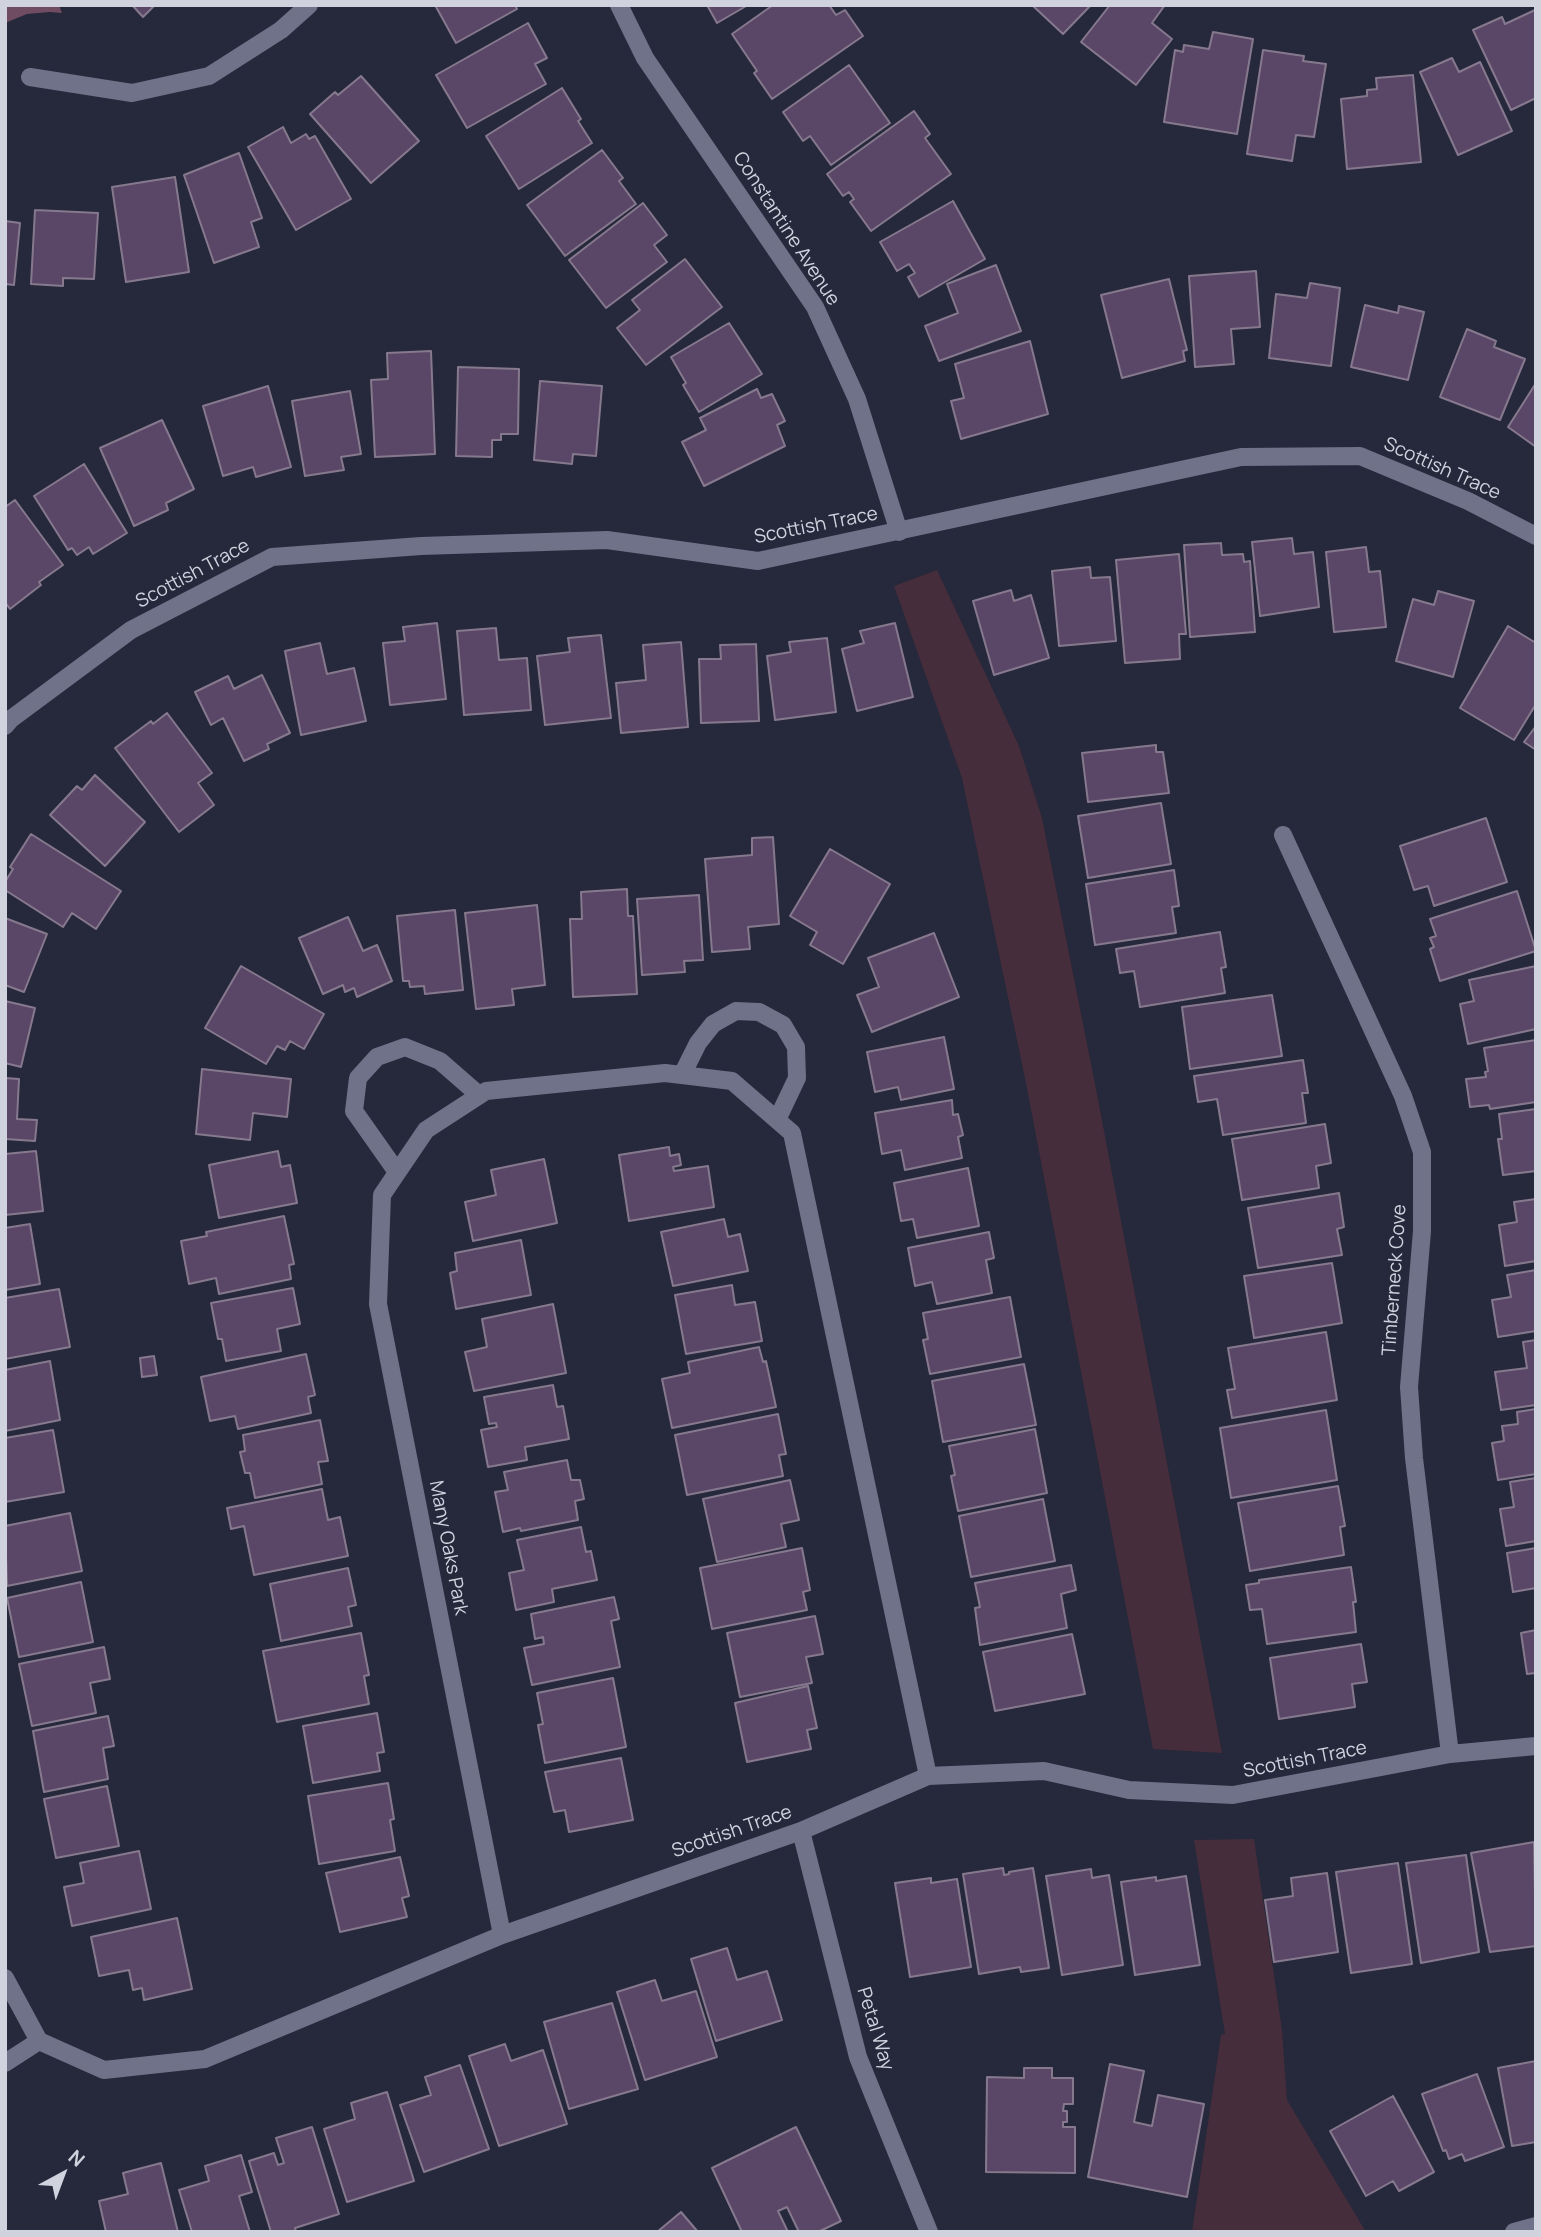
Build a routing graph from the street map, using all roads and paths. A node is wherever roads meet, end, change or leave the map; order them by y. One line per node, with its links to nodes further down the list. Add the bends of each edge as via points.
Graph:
1 (309, 5): 3 (street, via 281,30 209,76 132,93)
2 (619, 5): 4 (street, Constantine Avenue, via 645,58 815,307 857,399)
3 (30, 77)
4 (898, 532): 5 (street, Scottish Trace, via 1241,457 1360,456 1468,500); 6 (street, Scottish Trace, via 758,561 607,540 272,556 131,630)
5 (1536, 536)
6 (5, 726)
7 (1283, 835): 13 (street, Timberneck Cove, via 1403,1096 1422,1152 1422,1231 1409,1387)
8 (682, 1075): 9 (street, Many Oaks Park, via 664,1073); 10 (street, Many Oaks Park, via 732,1081); 10 (street, via 713,1024 736,1011 760,1012 783,1025 796,1047 797,1078)
9 (479, 1095): 11 (street, Many Oaks Park, via 426,1130); 11 (street, via 440,1061 405,1047 377,1057 358,1078 355,1111)
10 (777, 1120): 14 (street, Many Oaks Park, via 792,1133)
11 (397, 1171): 16 (street, Many Oaks Park, via 382,1195 378,1304)
12 (1536, 1746): 13 (street, Scottish Trace)
13 (1450, 1754): 14 (street, Scottish Trace, via 1233,1795 1129,1790 1044,1771)
14 (928, 1776): 15 (street, Scottish Trace)
15 (801, 1831): 16 (street, Scottish Trace); 21 (street, Petal Way, via 858,2057)
16 (502, 1935): 18 (street, Scottish Trace, via 205,2059 104,2070)
17 (5, 1978): 18 (street)
18 (39, 2041): 19 (street)
19 (5, 2063)
20 (1536, 2226): 22 (street)
21 (929, 2232)
22 (1514, 2232)

